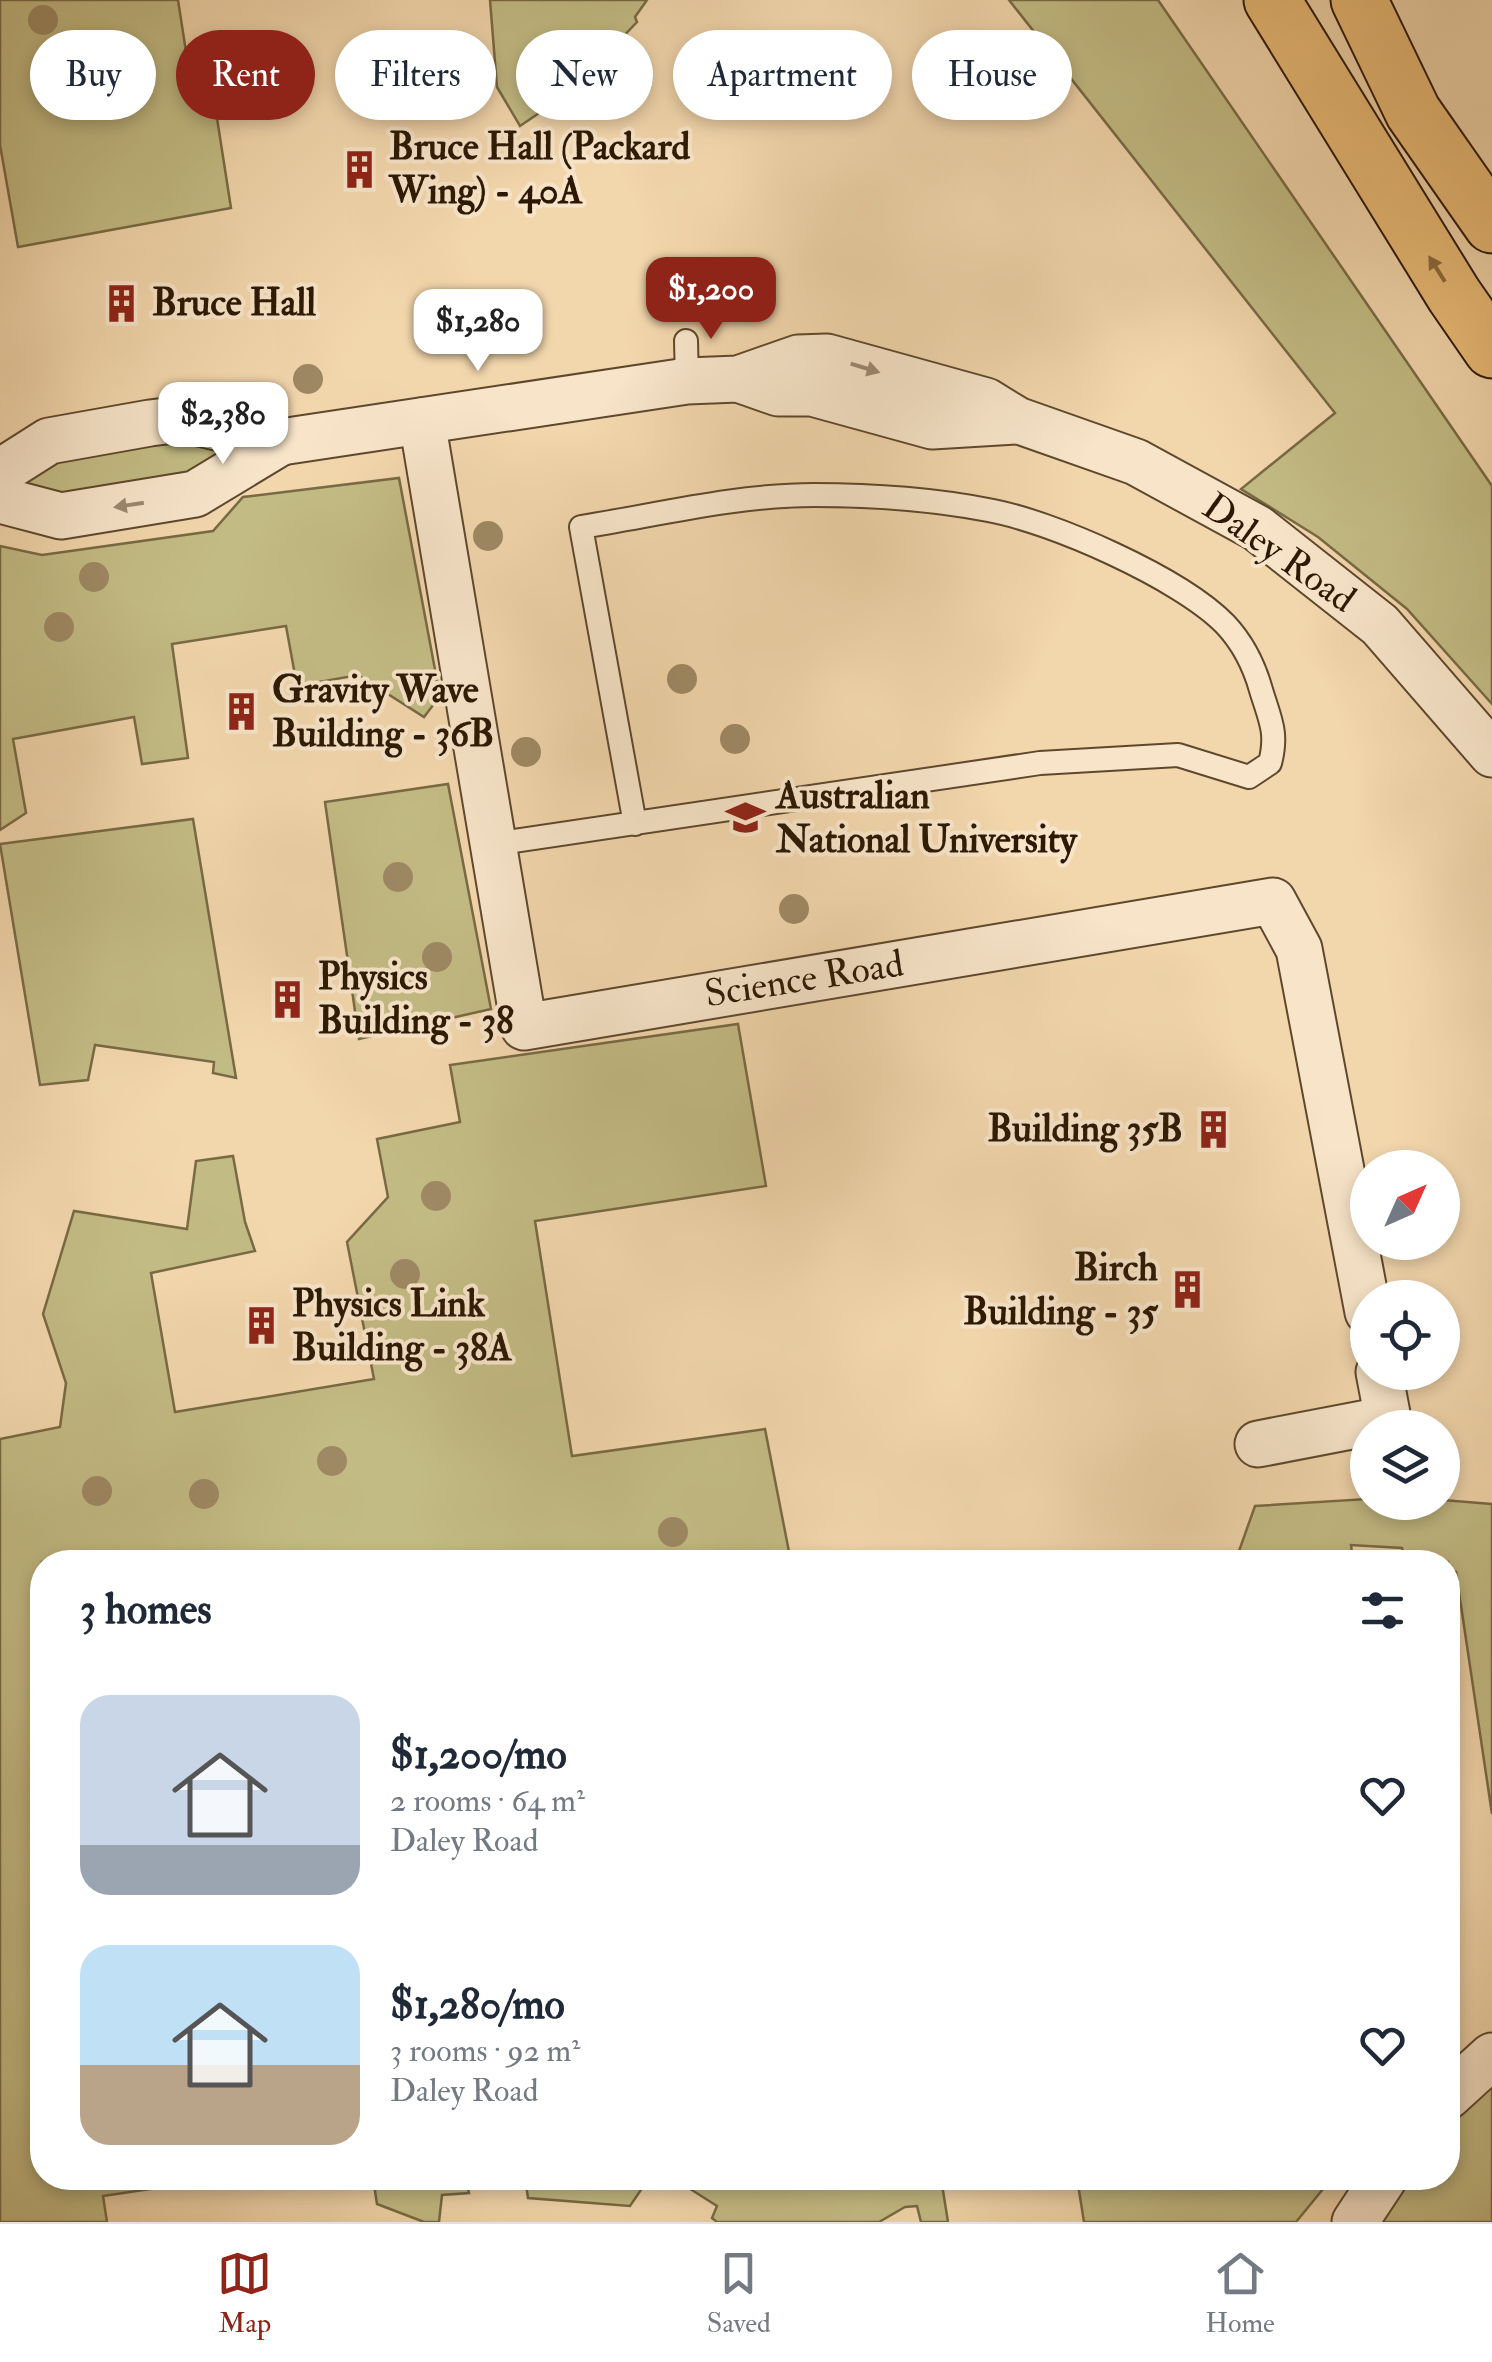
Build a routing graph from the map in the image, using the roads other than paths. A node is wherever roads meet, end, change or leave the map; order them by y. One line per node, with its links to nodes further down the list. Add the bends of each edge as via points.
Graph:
1 (1236, 0): 3 (main road)
2 (1359, 0): 4 (main road, via 1412,112)
3 (1284, 23): 5 (main road, one-way to 3)
4 (1492, 225)
5 (1492, 350)
6 (422, 421): 7 (street, Daley Road); 10 (street, Daley Road, via 687,361 778,393 812,394 932,426 1017,420 1136,462 1258,528 1380,625); 12 (street, Science Road)
7 (281, 442): 8 (street, Daley Road, via 182,419 49,441); 9 (street, Daley Road, one-way to 9, via 195,494 61,516)
8 (0, 472)
9 (0, 500)
10 (1492, 754)
11 (636, 824): 11 (lane, via 1040,764 1178,755 1249,777 1270,763 1276,740 1256,674 1224,624 1126,559 990,510 890,497 761,498 581,527); 12 (lane)
12 (493, 844): 13 (street, Science Road, via 524,1026 1273,901 1298,948)
13 (1362, 1280)
14 (1382, 1390): 15 (street, via 1388,1419)
15 (1258, 1444)
16 (1492, 2056): 17 (street)
17 (1460, 2085)
18 (1376, 2190): 19 (street)
19 (1355, 2222)

